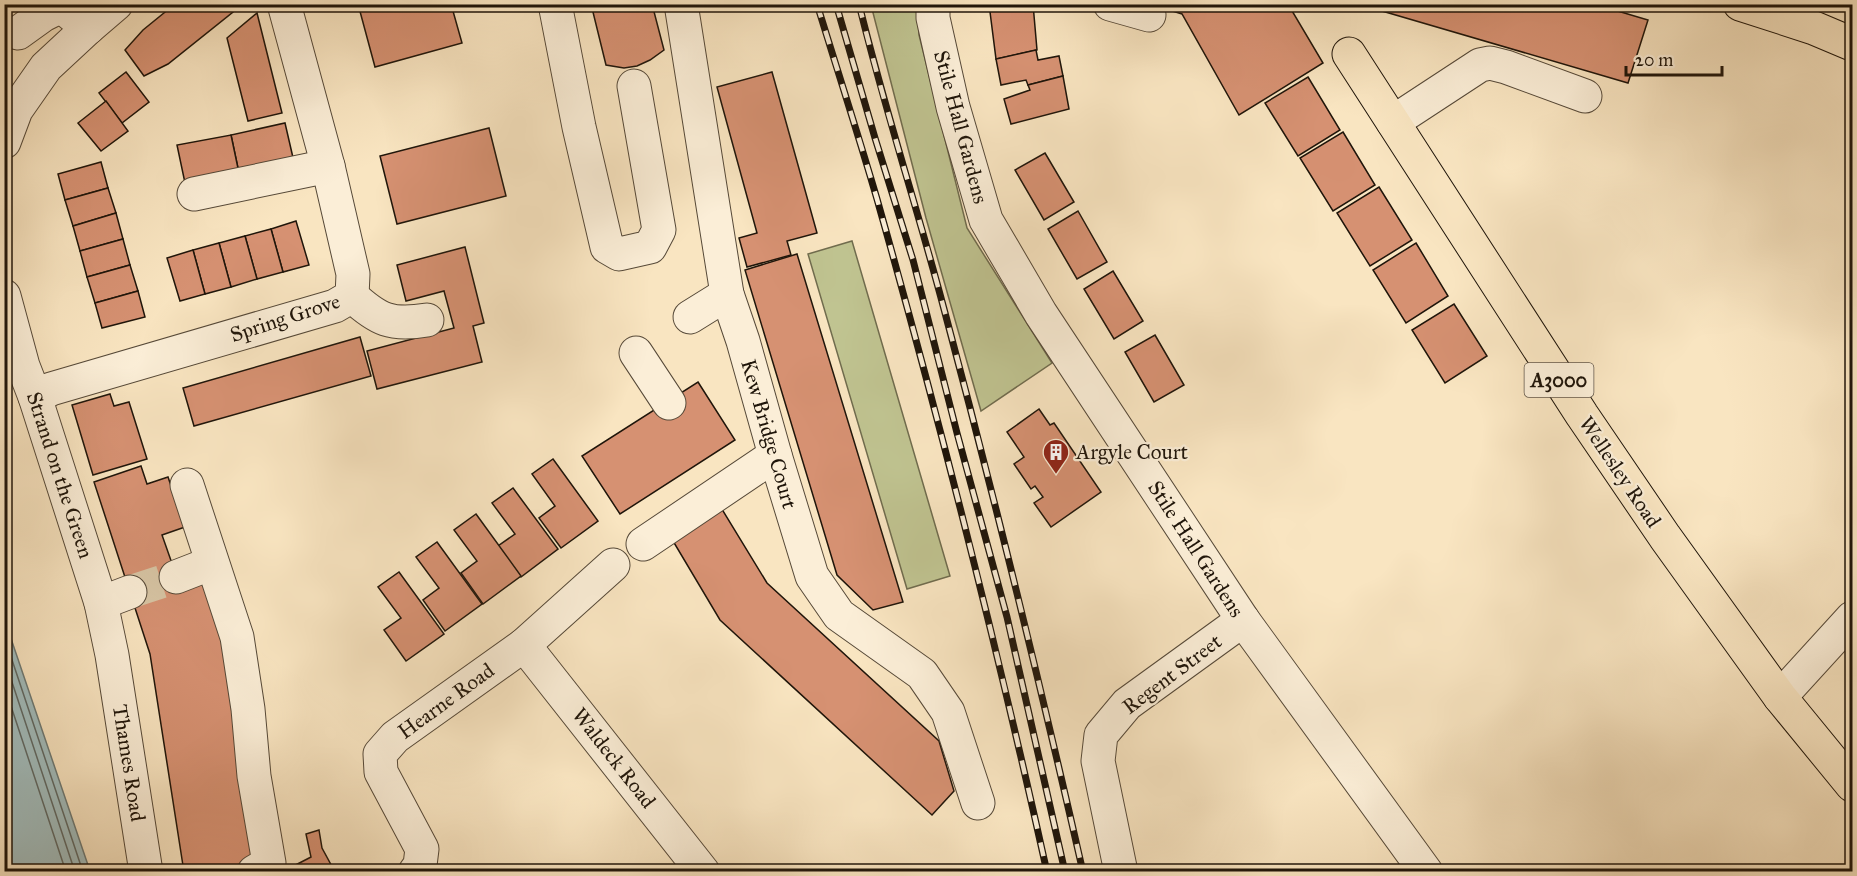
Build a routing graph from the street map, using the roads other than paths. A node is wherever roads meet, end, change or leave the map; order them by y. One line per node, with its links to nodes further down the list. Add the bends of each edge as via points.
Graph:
1 (116, 4): 9 (street)
2 (284, 4): 17 (street, Spring Grove)
3 (555, 4): 13 (street, via 607,247 619,254 650,247 659,230)
4 (681, 4): 19 (street, Kew Bridge Court)
5 (933, 4): 34 (street, Stile Hall Gardens, via 953,106 986,220 1041,314)
6 (1110, 4): 8 (street)
7 (1740, 4): 11 (main road)
8 (1149, 15)
9 (88, 28): 10 (street, via 61,6); 16 (street, via 46,67 16,110)
10 (18, 33)
11 (1852, 44)
12 (1349, 54): 15 (main road, Wellesley Road / A3000)
13 (634, 86)
14 (1585, 96): 15 (street, via 1490,63 1480,65)
15 (1393, 122): 37 (main road, Wellesley Road / A3000, via 1582,415)
16 (4, 142)
17 (328, 166): 18 (street); 21 (street, Spring Grove, via 353,274)
18 (194, 194)
19 (727, 294): 22 (street); 27 (street, Kew Bridge Court)
20 (4, 296): 25 (street, Strand on the Green)
21 (352, 296): 23 (street, via 387,321); 25 (street, Spring Grove, via 335,306 51,389)
22 (690, 317)
23 (427, 320)
24 (636, 353): 26 (street)
25 (35, 397): 36 (street, Strand on the Green, via 115,597)
26 (669, 403)
27 (775, 455): 29 (street); 39 (street, Kew Bridge Court, via 812,576 839,615 922,674 948,712)
28 (187, 485): 30 (street)
29 (643, 544)
30 (212, 563): 32 (street); 41 (street, via 237,637 269,863)
31 (613, 565): 35 (street, Hearne Road)
32 (176, 577)
33 (1852, 618): 37 (street)
34 (1243, 620): 44 (street, Regent Street, via 1127,704 1101,735 1098,761); 45 (street, Stile Hall Gardens)
35 (524, 645): 42 (street, Hearne Road, via 395,737 380,754 381,772 422,849); 43 (street, Waldeck Road)
36 (112, 655): 40 (street, Thames Road)
37 (1780, 697): 38 (main road, Wellesley Road / A3000)
38 (1852, 785)
39 (978, 803)
40 (146, 872)
41 (254, 872)
42 (415, 872)
43 (704, 872)
44 (1121, 872)
45 (1426, 872)

